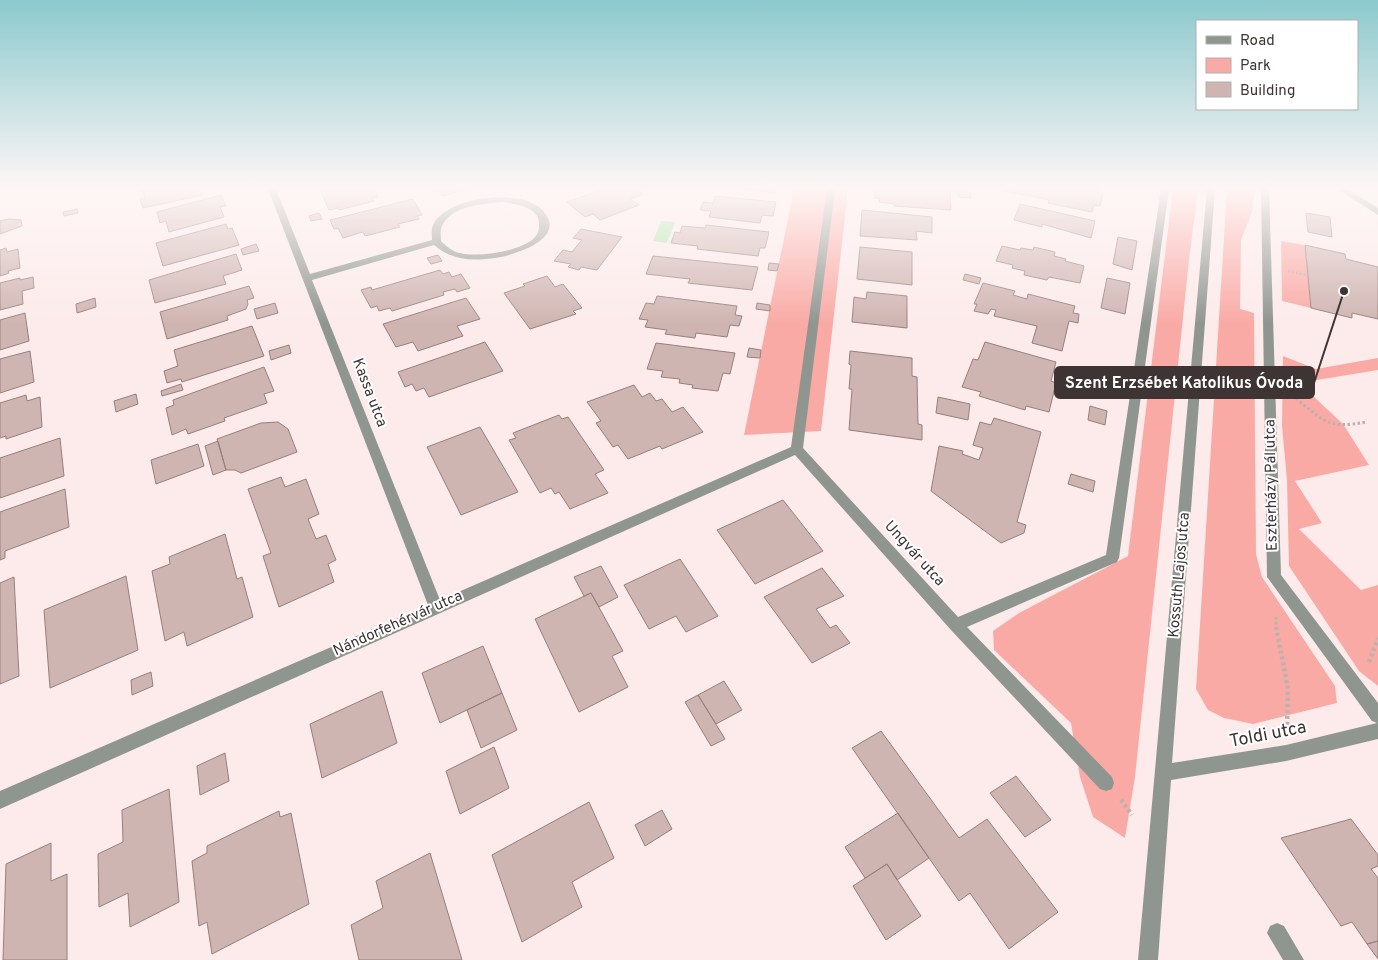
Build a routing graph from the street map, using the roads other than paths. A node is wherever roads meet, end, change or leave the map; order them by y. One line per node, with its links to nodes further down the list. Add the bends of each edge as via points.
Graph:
1 (290, 234): 9 (street, Kassa utca)
2 (434, 234): 8 (street)
3 (541, 234): 8 (street, via 527,246 494,257 458,255)
4 (825, 234): 10 (street)
5 (1159, 234): 12 (street, via 1112,558)
6 (1207, 234): 15 (street, Kossuth Lajos utca)
7 (1266, 234): 13 (street, Eszterházy Pál utca, via 1274,577)
8 (436, 242): 9 (street)
9 (308, 278): 11 (street, Kassa utca)
10 (797, 449): 11 (street, Nándorfehérvár utca); 12 (street, Ungvár utca)
11 (436, 608): 17 (street, Nándorfehérvár utca)
12 (956, 625): 16 (street, Ungvár utca)
13 (1378, 716)
14 (1378, 731): 15 (street, Toldi utca, via 1286,753)
15 (1164, 773): 19 (street, Kossuth Lajos utca)
16 (1106, 782)
17 (0, 800)
18 (1277, 933): 20 (street)
19 (1148, 960)
20 (1294, 960)

